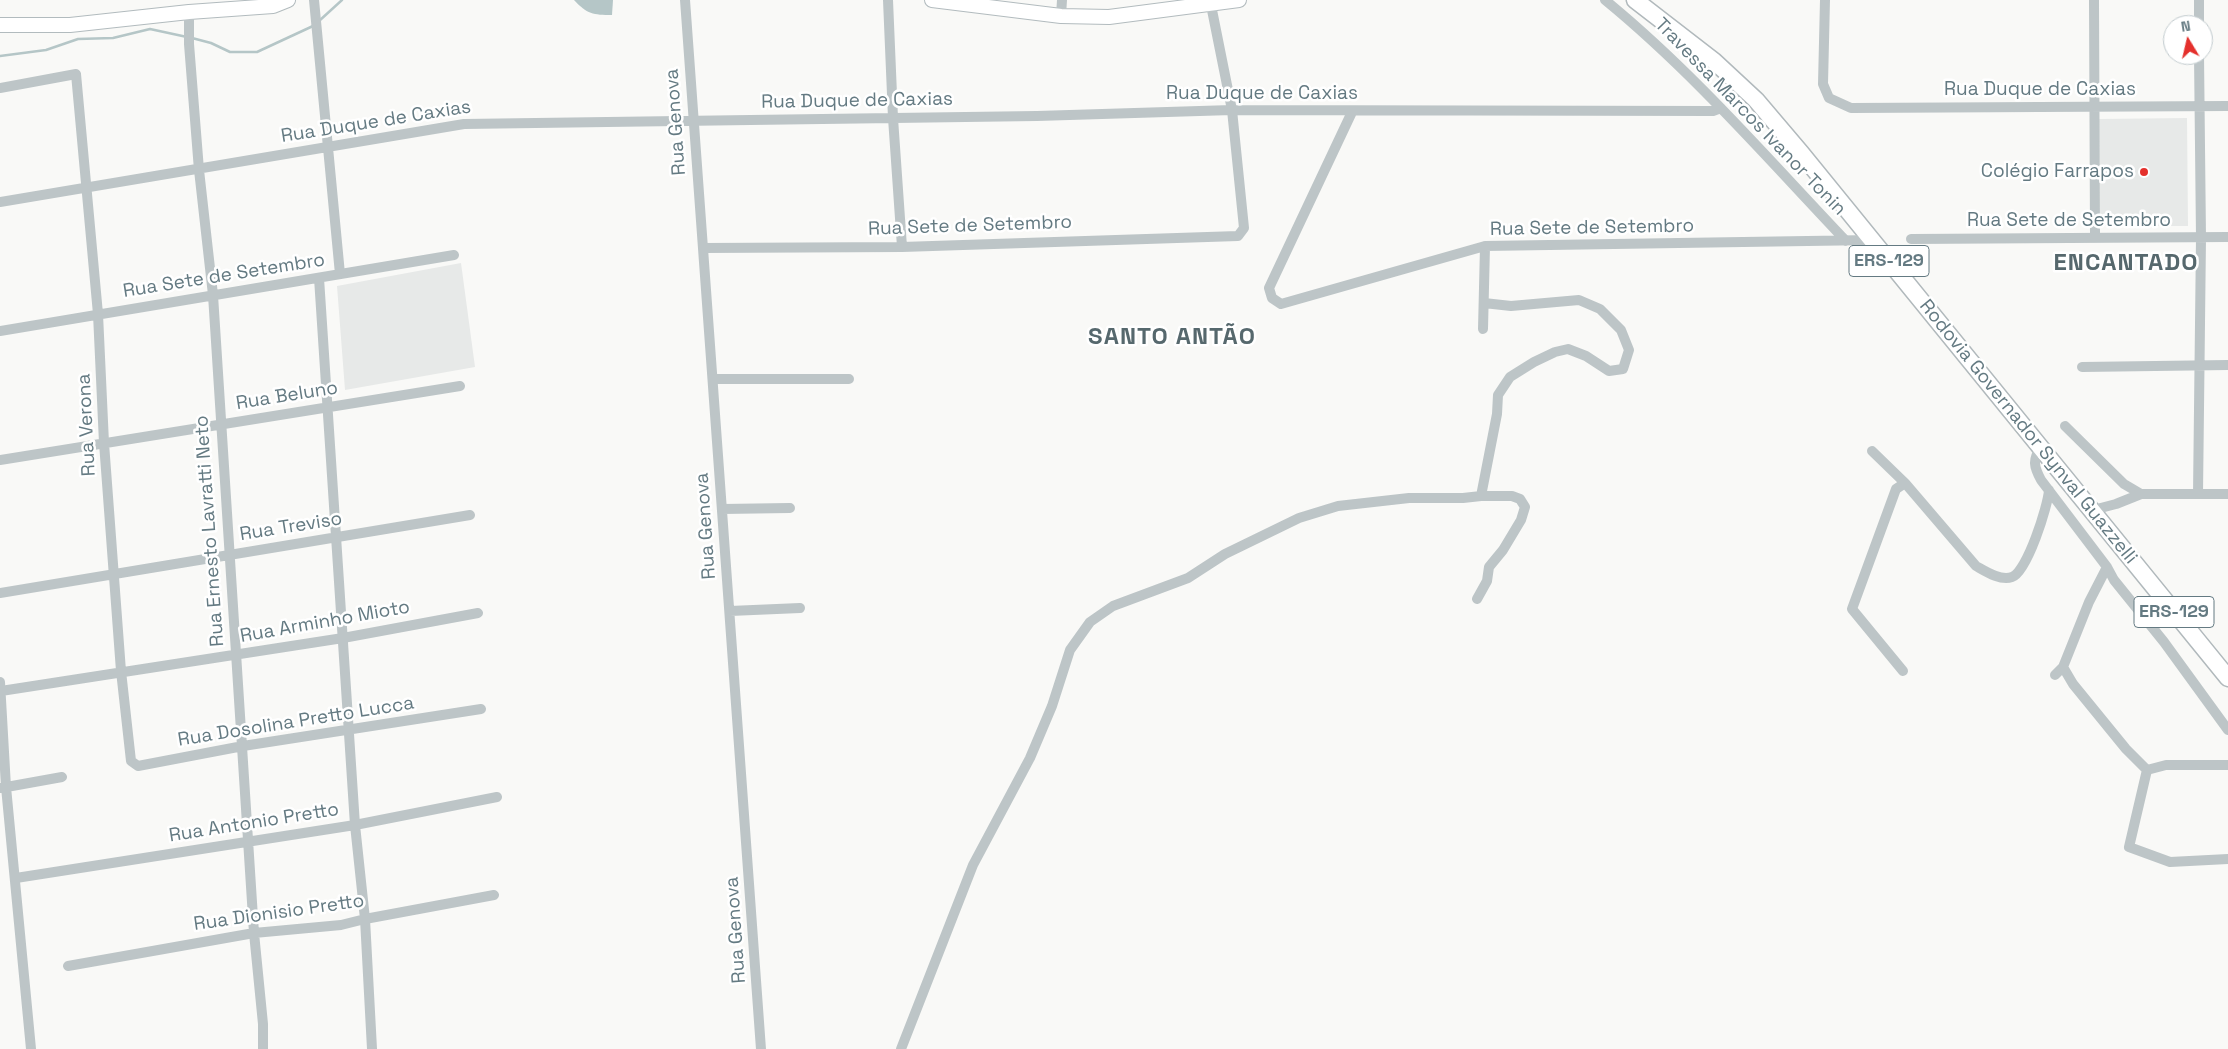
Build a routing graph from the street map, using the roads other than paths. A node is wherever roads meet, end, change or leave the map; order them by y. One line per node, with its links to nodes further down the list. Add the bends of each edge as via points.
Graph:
1 (288, 0): 14 (street, via 273,6)
2 (314, 0): 28 (street)
3 (685, 0): 27 (street, Rua Genova)
4 (888, 0): 26 (street)
5 (932, 0): 16 (street)
6 (1062, 0): 16 (street)
7 (1239, 0): 13 (street)
8 (1605, 0): 22 (street, Travessa Marcos Ivanor Tonin, via 1647,34)
9 (1635, 0): 36 (main road, Rodovia Governador Synval Guazzelli / ERS-129, via 1714,61 1756,100)
10 (1825, 0): 23 (street, Rua Duque de Caxias, via 1823,84 1830,98 1851,108)
11 (2094, 0): 23 (street)
12 (2198, 0): 15 (street)
13 (1210, 2): 16 (street, via 1109,17); 24 (street)
14 (190, 12): 17 (street, via 70,25); 29 (street, Rua Ernesto Lavratti Neto, via 189,44)
15 (2199, 15)
16 (1061, 16)
17 (0, 25)
18 (2199, 65): 20 (street)
19 (0, 88): 30 (street, Rua Verona, via 76,74)
20 (2199, 106): 21 (street, Rua Duque de Caxias); 23 (street, Rua Duque de Caxias); 34 (street)
21 (2228, 106)
22 (1721, 108): 25 (street, Rua Duque de Caxias, via 1713,111); 37 (street, Travessa Marcos Ivanor Tonin)
23 (2095, 108): 32 (street)
24 (1232, 110): 25 (street, Rua Duque de Caxias); 26 (street, Rua Duque de Caxias); 38 (street, Rua Sete de Setembro, via 1244,228 1238,236)
25 (1352, 112): 39 (street, Rua Sete de Setembro, via 1270,288 1272,298 1281,304)
26 (893, 118): 27 (street, Rua Duque de Caxias); 38 (street)
27 (694, 120): 28 (street, Rua Duque de Caxias, via 464,124); 40 (street, Rua Genova)
28 (328, 146): 29 (street, Rua Duque de Caxias); 42 (street)
29 (199, 170): 30 (street, Rua Duque de Caxias); 44 (street, Rua Ernesto Lavratti Neto)
30 (87, 188): 31 (street, Rua Duque de Caxias); 46 (street, Rua Verona)
31 (0, 202)
32 (2095, 237): 34 (street, Rua Sete de Setembro); 35 (street, Rua Sete de Setembro)
33 (2228, 237): 34 (street, Rua Sete de Setembro)
34 (2201, 238): 49 (street)
35 (1911, 239)
36 (1872, 240): 37 (street, Rua Sete de Setembro); 59 (main road, Rodovia Governador Synval Guazzelli / ERS-129)
37 (1846, 241): 39 (street, Rua Sete de Setembro)
38 (902, 246): 40 (street, Rua Sete de Setembro)
39 (1485, 246): 45 (street)
40 (703, 248): 52 (street, Rua Genova)
41 (454, 255): 42 (street, Rua Sete de Setembro)
42 (340, 274): 43 (street, Rua Sete de Setembro)
43 (319, 278): 44 (street, Rua Sete de Setembro); 55 (street)
44 (213, 295): 46 (street, Rua Sete de Setembro); 56 (street, Rua Ernesto Lavratti Neto)
45 (1484, 303): 47 (street); 67 (street, via 1511,306 1579,300 1600,309 1621,330 1629,350 1623,369 1609,371 1568,349 1534,362 1510,377 1498,395)
46 (98, 314): 48 (street, Rua Sete de Setembro); 58 (street, Rua Verona)
47 (1483, 329)
48 (0, 331)
49 (2200, 365): 50 (street); 51 (street); 65 (street)
50 (2228, 365)
51 (2082, 366)
52 (713, 379): 53 (street); 69 (street, Rua Genova)
53 (849, 379)
54 (460, 386): 55 (street, Rua Beluno)
55 (328, 407): 56 (street, Rua Beluno); 72 (street)
56 (220, 425): 58 (street, Rua Beluno); 73 (street, Rua Ernesto Lavratti Neto)
57 (2065, 426): 64 (street, via 2124,484)
58 (104, 443): 61 (street, Rua Beluno); 75 (street, Rua Verona)
59 (2041, 447): 63 (street, via 2035,456 2034,468); 70 (main road, Rodovia Governador Synval Guazzelli / ERS-129)
60 (1872, 450): 62 (street)
61 (0, 460)
62 (1905, 483): 63 (street, via 1976,566 2004,578 2016,575 2027,558 2048,504); 85 (street, via 1896,489 1852,609)
63 (2049, 490): 74 (street)
64 (2141, 494): 65 (street); 70 (street)
65 (2198, 494): 66 (street)
66 (2228, 494)
67 (1481, 496): 77 (street, via 1512,496 1520,499 1524,507 1521,520 1489,567 1487,581); 112 (street, via 1409,498 1338,506 1299,518 1225,554 1188,578 1113,606 1090,622 1070,650 1052,706 1030,758 973,865)
68 (790, 508): 69 (street)
69 (722, 509): 79 (street, Rua Genova)
70 (2093, 510): 87 (main road, Rodovia Governador Synval Guazzelli / ERS-129)
71 (470, 515): 72 (street, Rua Treviso)
72 (337, 537): 73 (street, Rua Treviso); 81 (street)
73 (228, 555): 75 (street, Rua Treviso); 82 (street, Rua Ernesto Lavratti Neto)
74 (2107, 567): 83 (street); 92 (street)
75 (115, 574): 76 (street, Rua Treviso); 84 (street, Rua Verona)
76 (0, 593)
77 (1477, 599)
78 (800, 608): 79 (street)
79 (730, 611): 111 (street, Rua Genova)
80 (478, 613): 81 (street, Rua Arminho Mioto)
81 (343, 638): 82 (street, Rua Arminho Mioto); 91 (street)
82 (236, 654): 84 (street, Rua Arminho Mioto); 93 (street, Rua Ernesto Lavratti Neto)
83 (2063, 667): 86 (street); 96 (street, via 2126,749)
84 (121, 671): 89 (street, Rua Arminho Mioto); 94 (street, Rua Verona)
85 (1903, 671)
86 (2055, 675)
87 (2228, 678)
88 (0, 682): 89 (street)
89 (1, 691): 98 (street)
90 (481, 710): 91 (street, Rua Dosolina Pretto Lucca)
91 (349, 730): 93 (street, Rua Dosolina Pretto Lucca); 100 (street)
92 (2228, 730)
93 (243, 746): 94 (street, Rua Dosolina Pretto Lucca, via 138,766 131,761); 101 (street, Rua Ernesto Lavratti Neto)
94 (129, 749)
95 (2228, 765): 96 (street, via 2166,765)
96 (2148, 770): 102 (street, via 2129,847 2170,862)
97 (62, 777): 98 (street)
98 (3, 787): 103 (street)
99 (498, 797): 100 (street, Rua Antonio Pretto)
100 (355, 825): 101 (street, Rua Antonio Pretto); 105 (street)
101 (249, 842): 103 (street, Rua Antonio Pretto); 106 (street, Rua Ernesto Lavratti Neto)
102 (2228, 859)
103 (16, 878): 108 (street)
104 (494, 895): 105 (street, Rua Dionisio Pretto)
105 (365, 919): 106 (street, Rua Dionisio Pretto, via 341,925); 110 (street)
106 (254, 932): 107 (street, Rua Dionisio Pretto); 109 (street, Rua Ernesto Lavratti Neto)
107 (68, 966)
108 (31, 1049)
109 (263, 1049)
110 (372, 1049)
111 (761, 1049)
112 (901, 1049)

